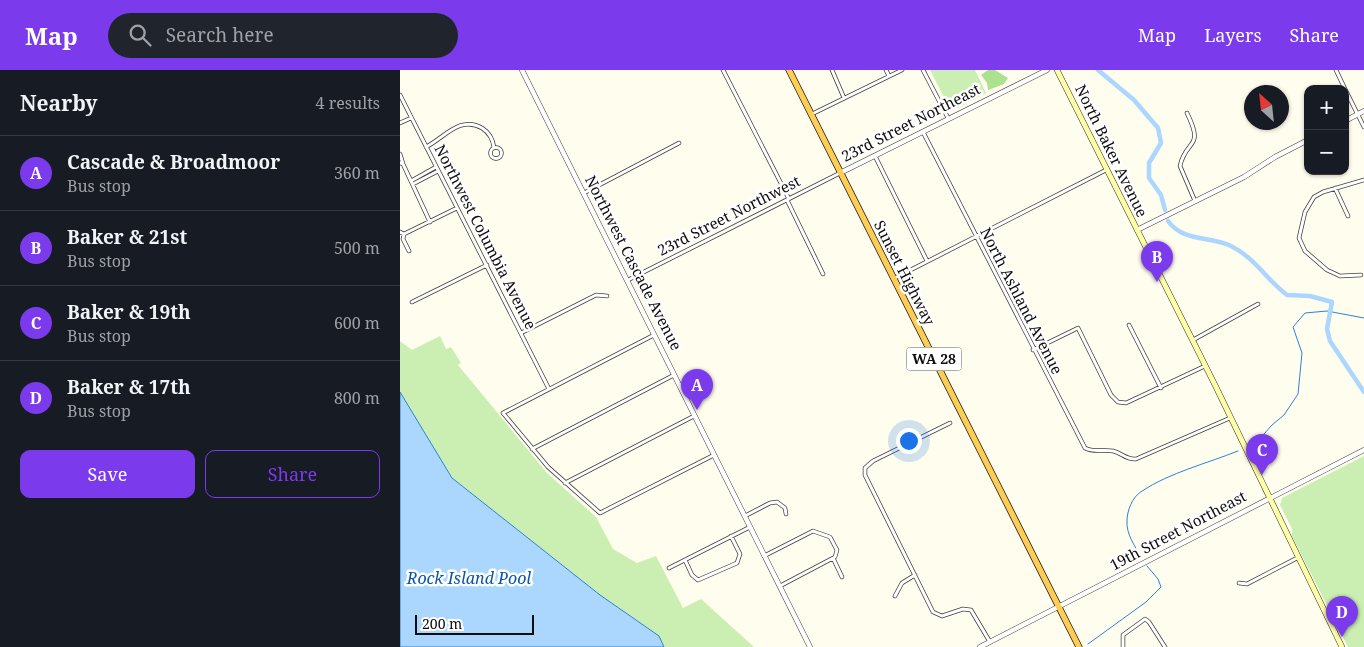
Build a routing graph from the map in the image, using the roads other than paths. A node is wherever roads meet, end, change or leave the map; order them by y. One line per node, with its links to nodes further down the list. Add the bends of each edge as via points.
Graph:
1 (522, 70): 39 (street, Northwest Cascade Avenue)
2 (723, 70): 40 (street)
3 (789, 70): 18 (highway, Sunset Highway / WA 28)
4 (832, 70): 15 (street)
5 (886, 70): 11 (street)
6 (902, 70): 11 (street)
7 (924, 70): 21 (street)
8 (1048, 70): 21 (street, 23rd Street Northeast)
9 (1057, 70): 34 (main road, North Baker Avenue)
10 (1336, 70): 12 (street)
11 (889, 76): 15 (street)
12 (1343, 85)
13 (400, 95): 20 (street, Northwest Columbia Avenue)
14 (1349, 97): 19 (street)
15 (844, 98): 18 (street)
16 (1364, 111): 19 (street)
17 (1187, 113): 41 (street, via 1196,139 1180,166)
18 (811, 114): 35 (highway, Sunset Highway / WA 28)
19 (1358, 114): 22 (street); 24 (street)
20 (411, 118): 23 (street); 28 (street, Northwest Columbia Avenue)
21 (948, 118): 25 (street, 23rd Street Northeast)
22 (1349, 119)
23 (400, 123)
24 (1364, 127)
25 (923, 132): 31 (street, 23rd Street Northeast); 47 (street, North Ashland Avenue)
26 (679, 142): 39 (street)
27 (1304, 142): 41 (street)
28 (426, 147): 29 (street, via 451,129 467,124 487,132); 33 (street, Northwest Columbia Avenue)
29 (494, 148)
30 (400, 154): 32 (street)
31 (875, 156): 35 (street, 23rd Street Northeast); 49 (street)
32 (401, 164): 37 (street)
33 (437, 169): 37 (street); 42 (street, Northwest Columbia Avenue)
34 (1106, 170): 45 (main road, North Baker Avenue); 47 (street)
35 (840, 173): 40 (street, 23rd Street Northwest); 53 (highway, Sunset Highway / WA 28)
36 (1364, 180): 38 (street)
37 (412, 182): 44 (street)
38 (1335, 188): 43 (street); 52 (street, via 1314,197 1309,203 1300,229 1301,245 1314,260 1335,275)
39 (583, 194): 54 (street, Northwest Cascade Avenue)
40 (788, 199): 51 (street); 54 (street, 23rd Street Northwest)
41 (1195, 201): 45 (street)
42 (457, 208): 44 (street); 50 (street, Northwest Columbia Avenue)
43 (1348, 216)
44 (430, 222): 46 (street)
45 (1136, 230): 61 (main road, North Baker Avenue)
46 (402, 233): 48 (street)
47 (976, 237): 49 (street); 62 (street, North Ashland Avenue)
48 (409, 251)
49 (928, 261): 53 (street)
50 (487, 265): 56 (street); 59 (street, Northwest Columbia Avenue)
51 (823, 274)
52 (1361, 275)
53 (894, 279): 89 (highway, Sunset Highway / WA 28)
54 (628, 280): 60 (street, Northwest Cascade Avenue)
55 (606, 296): 59 (street, via 596,295)
56 (412, 302)
57 (1258, 304): 61 (street)
58 (1129, 325): 65 (street)
59 (521, 333): 66 (street, Northwest Columbia Avenue)
60 (655, 334): 64 (street, Northwest Cascade Avenue); 66 (street)
61 (1192, 340): 63 (main road, North Baker Avenue)
62 (1033, 350): 65 (street, via 1078,328 1111,395 1118,402 1126,403); 68 (street, North Ashland Avenue, via 1081,444 1090,450 1113,451 1131,460 1142,458)
63 (1205, 366): 65 (street); 68 (main road, North Baker Avenue)
64 (675, 375): 67 (street, Northwest Cascade Avenue); 70 (street)
65 (1161, 388)
66 (549, 390): 70 (street, via 504,413)
67 (695, 416): 72 (street, Northwest Cascade Avenue); 73 (street)
68 (1230, 418): 74 (main road, North Baker Avenue)
69 (950, 423): 84 (street, via 867,465 864,472)
70 (532, 449): 73 (street)
71 (1364, 450): 74 (street, 19th Street Northeast)
72 (714, 455): 73 (street, via 600,514); 76 (street, Northwest Cascade Avenue)
73 (565, 483)
74 (1270, 497): 80 (main road, North Baker Avenue); 89 (street, 19th Street Northeast)
75 (786, 514): 76 (street, via 777,502)
76 (744, 516): 77 (street, Northwest Cascade Avenue)
77 (750, 527): 78 (street); 79 (street, Northwest Cascade Avenue)
78 (732, 536): 82 (street); 82 (street, via 740,554 737,563 698,580)
79 (764, 556): 81 (street, via 813,531 830,537 836,550); 87 (street, Northwest Cascade Avenue)
80 (1300, 557): 86 (street, via 1248,584); 96 (main road, North Baker Avenue)
81 (833, 558): 85 (street); 87 (street)
82 (685, 560): 83 (street)
83 (669, 568)
84 (914, 575): 88 (street, via 902,583); 90 (street, via 935,614 942,616 963,609 971,610)
85 (842, 577)
86 (1239, 583)
87 (780, 586): 91 (street, Northwest Cascade Avenue)
88 (894, 596)
89 (1058, 609): 90 (street, 19th Street Northeast); 93 (highway, Sunset Highway / WA 28)
90 (990, 642): 92 (street, 19th Street Northeast)
91 (810, 647)
92 (980, 647)
93 (1079, 647)
94 (1123, 647): 95 (street, via 1123,635 1145,619)
95 (1165, 647)
96 (1342, 647)

